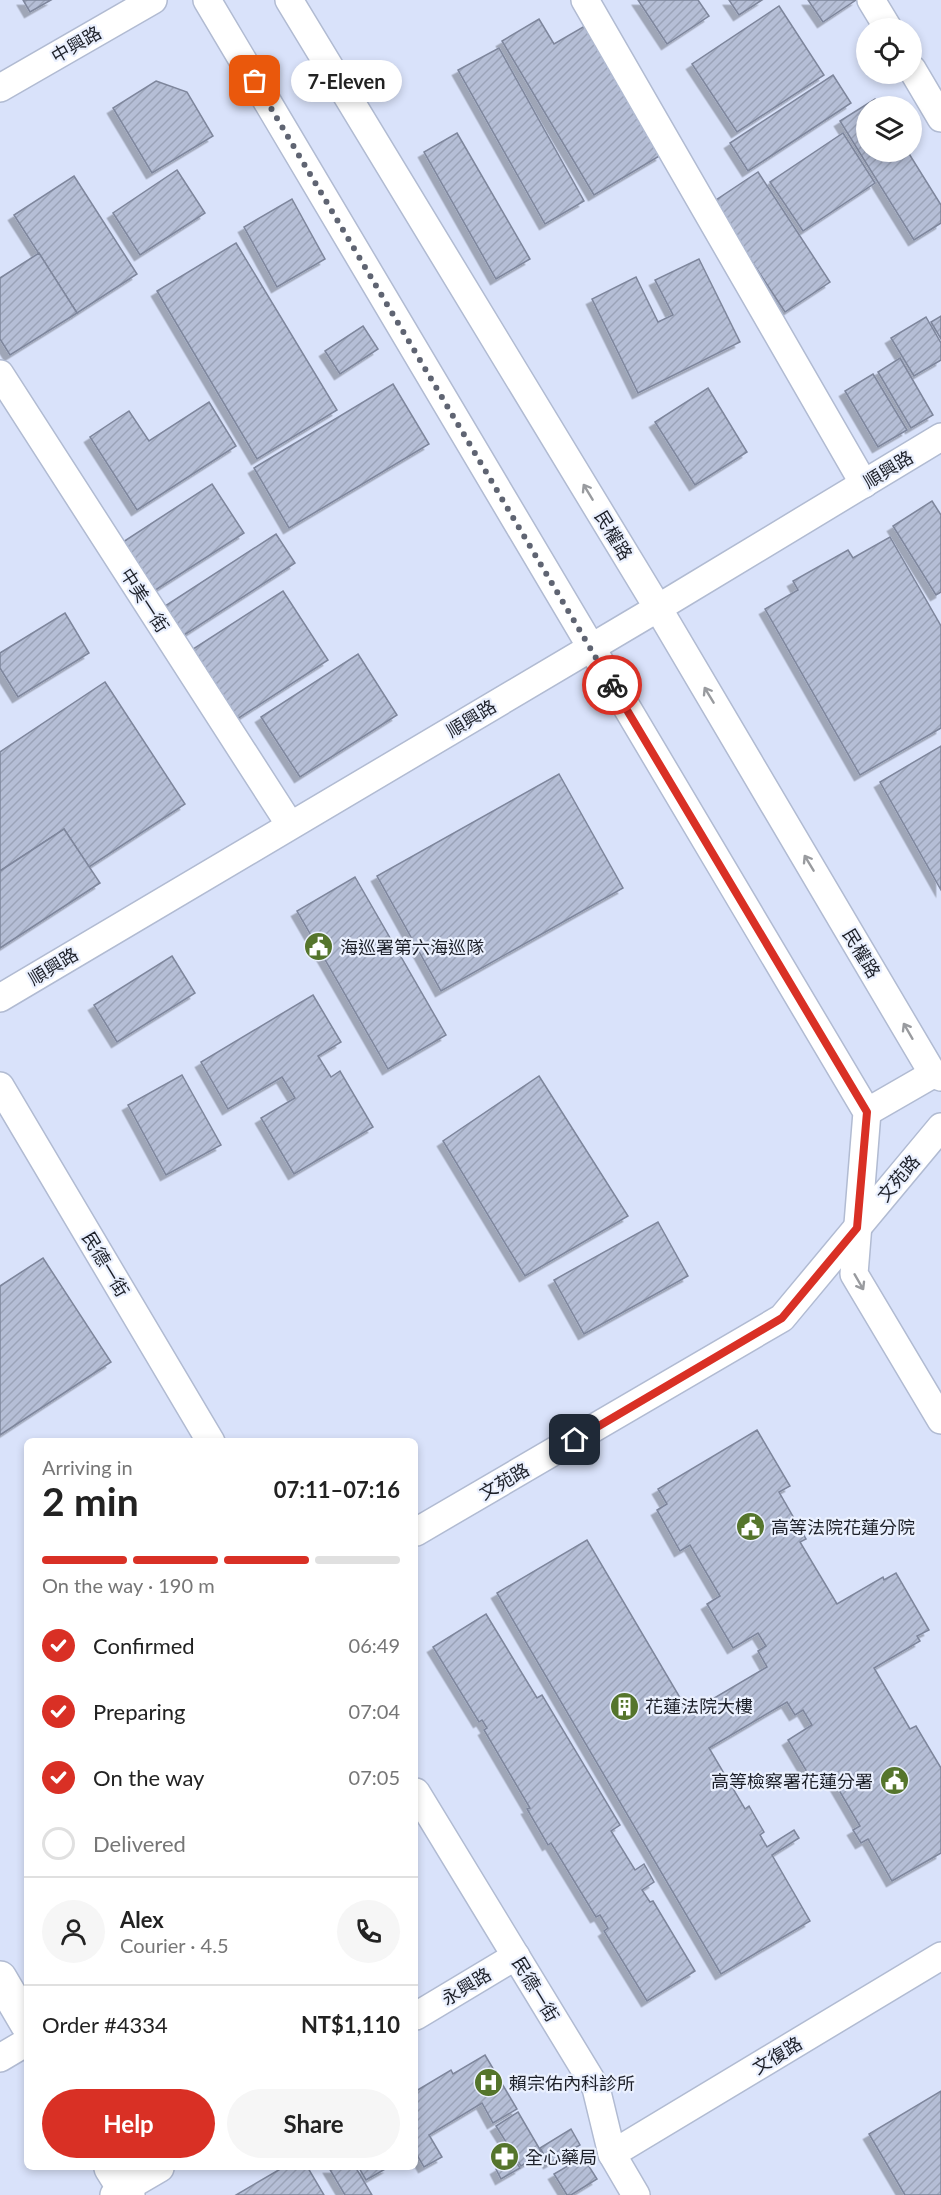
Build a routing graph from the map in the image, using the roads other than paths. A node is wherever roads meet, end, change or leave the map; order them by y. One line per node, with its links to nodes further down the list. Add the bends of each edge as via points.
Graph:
1 (153, 0): 8 (street, 中興路)
2 (207, 0): 14 (street)
3 (289, 0): 13 (street, 民權路, one-way to 3)
4 (585, 0): 12 (street)
5 (871, 0): 6 (street)
6 (882, 18)
7 (921, 84): 9 (street)
8 (0, 88)
9 (941, 118)
10 (0, 374): 15 (street, 中美一街)
11 (941, 437): 12 (street, 順興路)
12 (864, 484): 13 (street, 順興路)
13 (658, 608): 14 (street, 順興路); 17 (street, 民權路, one-way to 13)
14 (590, 647): 15 (street, 順興路); 19 (street)
15 (290, 825): 16 (street, 順興路)
16 (0, 998)
17 (937, 1075): 19 (street, 民權路)
18 (0, 1086): 23 (street, 民德一街)
19 (867, 1112): 21 (street)
20 (941, 1126): 21 (street, 文苑路)
21 (857, 1228): 22 (street, one-way to 22, via 854,1274); 24 (street, 文苑路, via 782,1318)
22 (941, 1420)
23 (209, 1438)
24 (418, 1531)
25 (418, 1800): 26 (street, 民德一街)
26 (516, 1956): 29 (street, 永興路); 33 (street, 民德一街, via 596,2088)
27 (941, 1956): 33 (street, 文復路)
28 (0, 1978): 30 (street)
29 (418, 2015)
30 (24, 2019)
31 (24, 2044): 32 (street)
32 (0, 2058)
33 (612, 2154): 36 (street, 民德一街)
34 (156, 2170): 35 (street)
35 (119, 2187)
36 (636, 2195)

